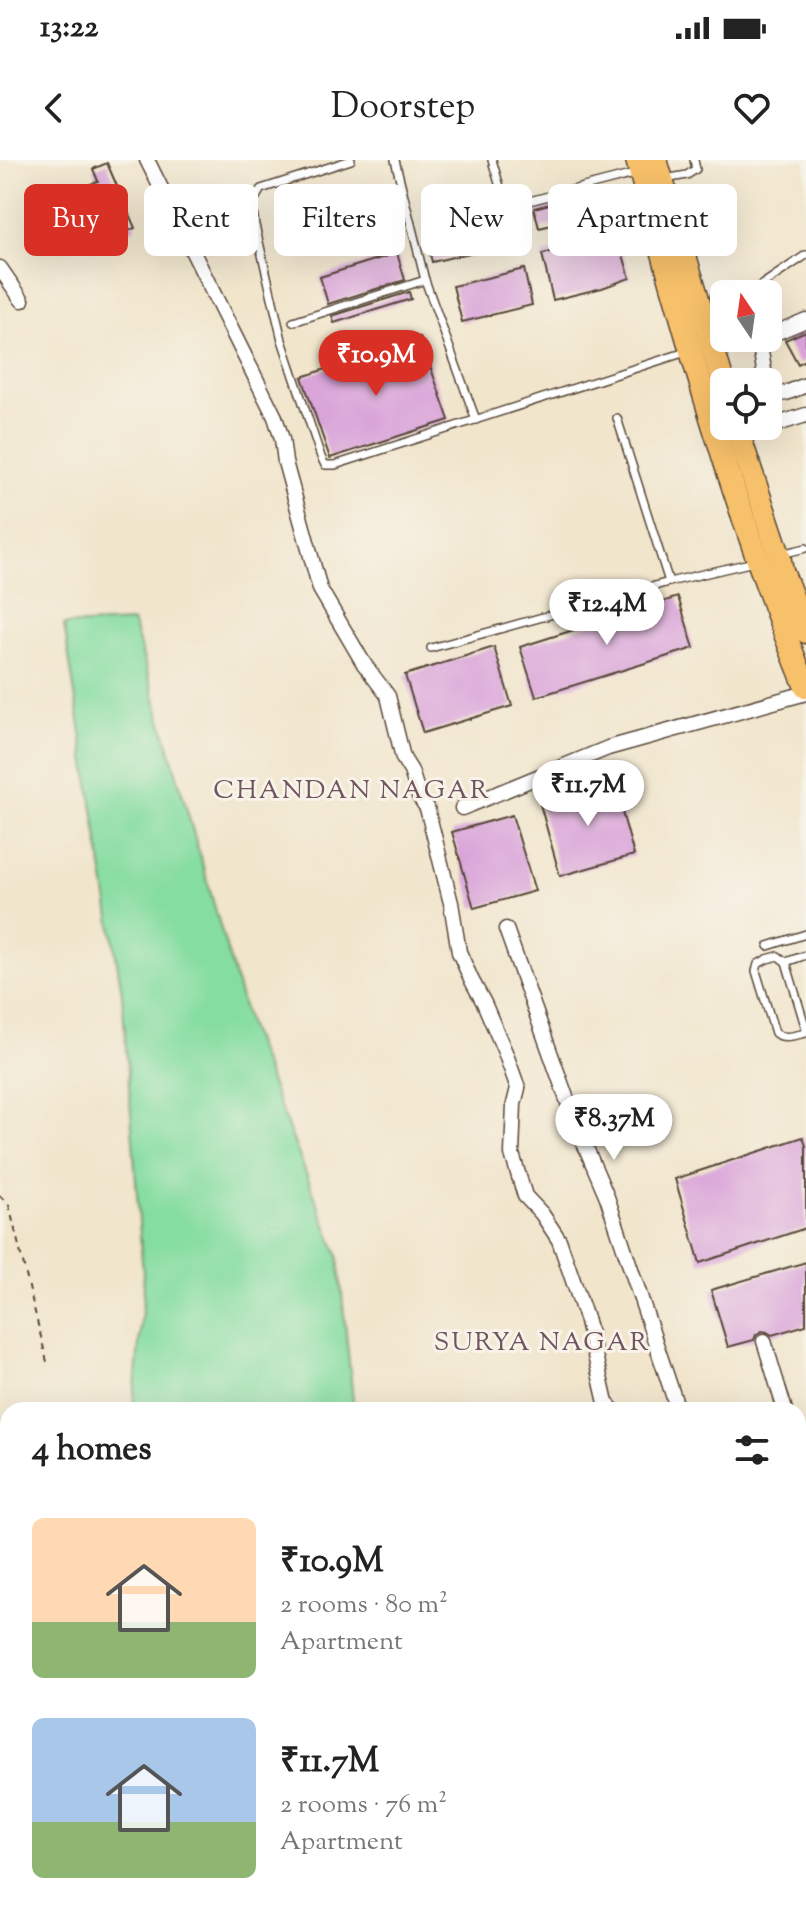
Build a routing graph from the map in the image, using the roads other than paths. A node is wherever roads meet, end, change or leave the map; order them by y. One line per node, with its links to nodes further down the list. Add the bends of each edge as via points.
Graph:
1 (147, 160): 38 (street, via 275,417 320,589 388,696 403,758 437,844 459,952 518,1088 512,1154 525,1196 559,1240 587,1321)
2 (351, 160): 21 (lane, via 261,189 252,204 282,340 321,457 325,465 335,465)
3 (395, 160): 9 (lane)
4 (492, 160): 6 (lane, via 506,207)
5 (694, 160): 6 (lane, via 696,169 687,175)
6 (649, 168): 15 (main road); 16 (main road)
7 (806, 255): 10 (lane)
8 (0, 268): 11 (street)
9 (425, 280): 13 (lane); 21 (lane)
10 (769, 280)
11 (22, 300)
12 (806, 320): 14 (street)
13 (293, 322)
14 (782, 330)
15 (690, 351): 21 (lane); 25 (main road)
16 (718, 368)
17 (806, 385): 18 (street)
18 (782, 393)
19 (806, 415): 22 (street)
20 (617, 418): 26 (lane)
21 (476, 420)
22 (782, 421)
23 (740, 440): 25 (main road)
24 (806, 548): 25 (lane)
25 (768, 558): 26 (lane); 27 (main road, via 782,571); 29 (main road)
26 (669, 582): 28 (lane)
27 (806, 632)
28 (431, 648)
29 (806, 690): 30 (street, via 608,748)
30 (462, 808)
31 (506, 929): 39 (street, via 607,1197)
32 (806, 934): 33 (lane)
33 (768, 946)
34 (806, 955): 35 (lane)
35 (786, 962): 36 (lane); 36 (lane, via 778,956 767,959 756,971 775,1033 786,1037)
36 (806, 1031)
37 (764, 1341): 40 (street)
38 (606, 1402)
39 (675, 1402)
40 (783, 1402)

